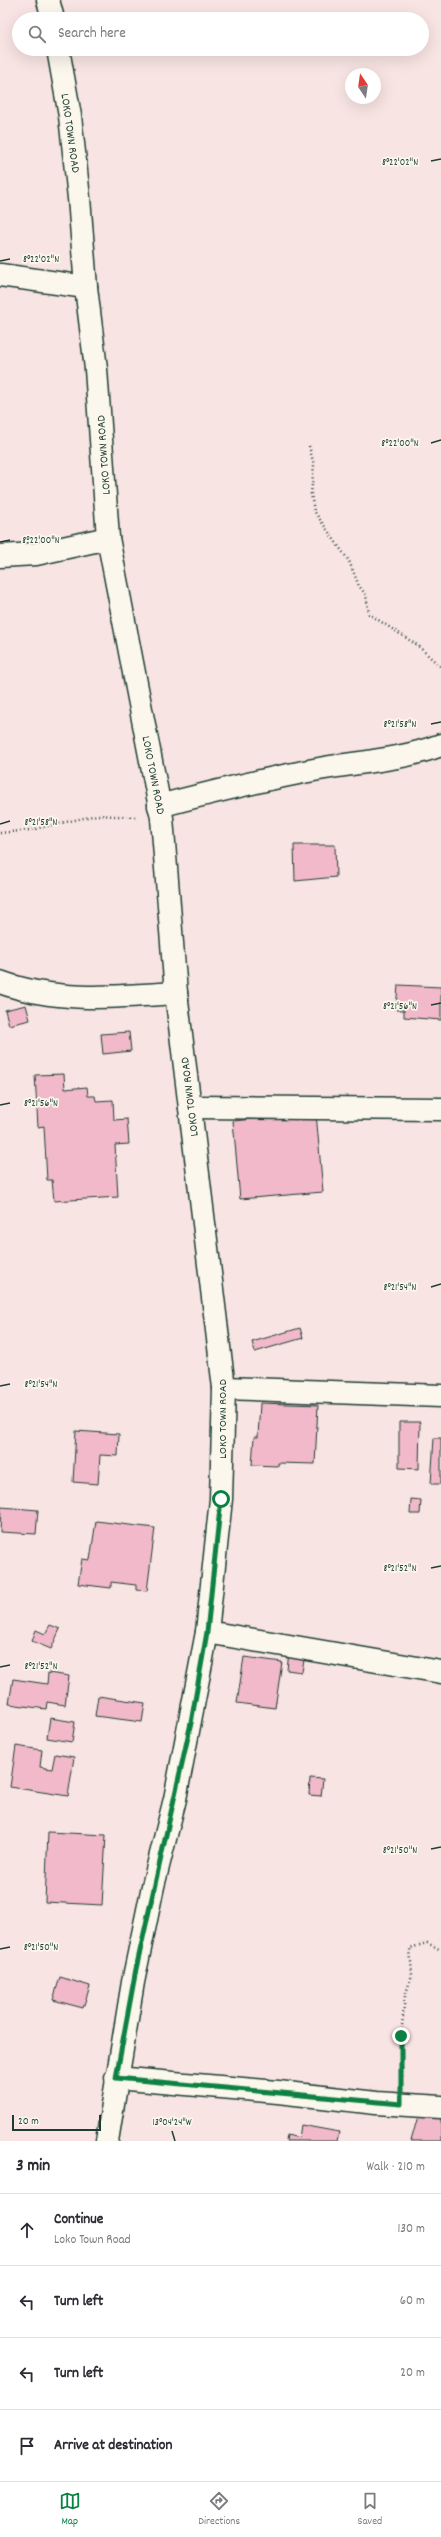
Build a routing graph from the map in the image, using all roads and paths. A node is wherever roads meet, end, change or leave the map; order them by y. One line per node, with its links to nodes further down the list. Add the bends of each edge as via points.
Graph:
1 (48, 0): 2 (street)
2 (51, 12)
3 (59, 56): 5 (street, LOKO TOWN ROAD, via 70,116)
4 (0, 275): 5 (street)
5 (86, 287): 7 (street, LOKO TOWN ROAD, via 96,369)
6 (309, 446): 9 (path, via 314,464 311,494 314,512 350,561 359,586 366,595 369,614 417,645)
7 (108, 538): 8 (street, via 36,554); 11 (street, LOKO TOWN ROAD)
8 (0, 556)
9 (441, 667)
10 (441, 745): 11 (street, via 393,760 333,766 258,780)
11 (161, 812): 12 (path, via 97,815 30,830); 14 (street, LOKO TOWN ROAD)
12 (0, 833)
13 (0, 982): 14 (street, via 33,993 67,996)
14 (176, 993): 15 (street, LOKO TOWN ROAD)
15 (190, 1107): 16 (street); 17 (street, LOKO TOWN ROAD)
16 (441, 1109)
17 (224, 1388): 18 (street); 19 (street, LOKO TOWN ROAD, via 221,1499)
18 (441, 1396)
19 (207, 1632): 20 (street); 22 (street, LOKO TOWN ROAD, via 175,1799 133,1982)
20 (441, 1672)
21 (441, 1950): 23 (path, via 427,1943 410,1948 412,1975 406,1996 401,2036)
22 (116, 2078): 23 (street); 25 (street, LOKO TOWN ROAD)
23 (401, 2104): 24 (street)
24 (441, 2107)
25 (107, 2141)

